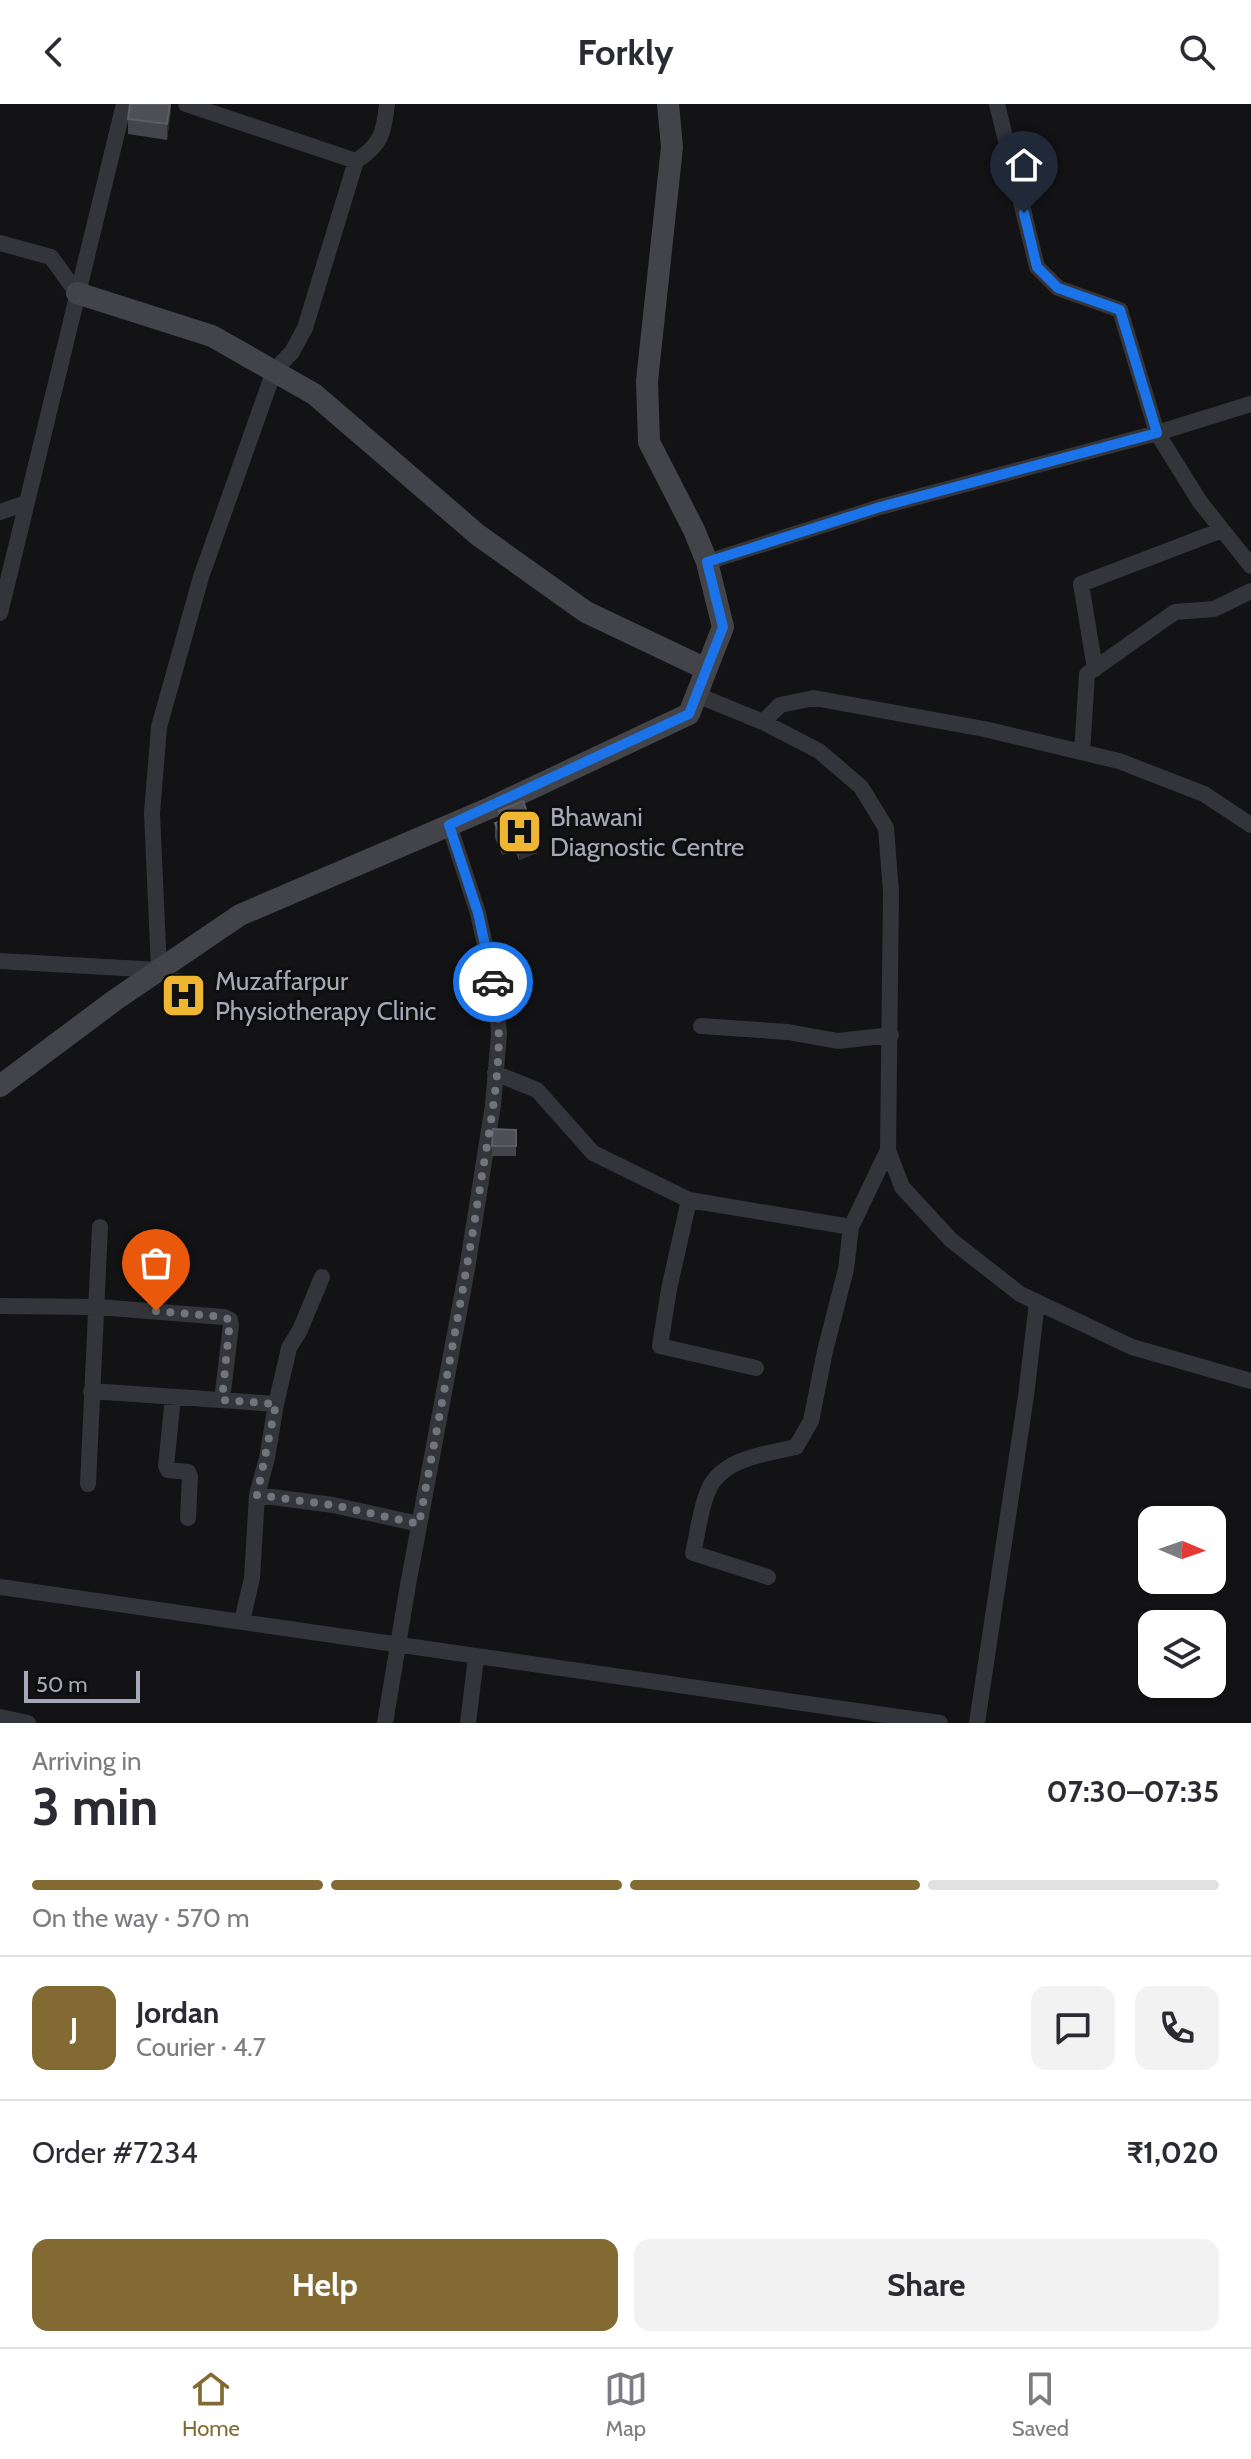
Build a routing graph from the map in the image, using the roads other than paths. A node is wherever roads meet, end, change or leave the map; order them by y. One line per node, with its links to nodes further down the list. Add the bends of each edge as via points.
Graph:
1 (124, 104): 8 (street)
2 (186, 104): 6 (street)
3 (387, 104): 6 (street, via 381,139)
4 (668, 104): 15 (main road, via 672,147 647,381 649,442)
5 (997, 104): 11 (street, via 1037,267 1058,288 1120,310)
6 (356, 161): 9 (street, via 305,328)
7 (0, 243): 8 (street, via 51,257)
8 (77, 293): 9 (main road, via 212,336); 12 (street)
9 (274, 371): 19 (main road, via 314,394 478,535 586,612); 27 (street, via 201,577 159,727 152,813)
10 (1251, 404): 11 (street)
11 (1157, 433): 14 (street); 15 (street, via 880,507)
12 (26, 503): 13 (street); 18 (street)
13 (0, 512)
14 (1222, 530): 16 (street); 20 (street, via 1081,584)
15 (707, 562): 19 (main road, via 723,627)
16 (1251, 566)
17 (1251, 591): 20 (street, via 1214,609 1175,612)
18 (0, 613)
19 (706, 669): 21 (main road)
20 (1095, 669): 23 (street, via 1087,674)
21 (697, 695): 22 (street); 24 (main road, via 689,714)
22 (763, 722): 23 (street, via 780,705 814,698); 29 (street, via 819,751 861,787 886,828)
23 (1082, 752): 25 (street, via 1204,794)
24 (449, 825): 27 (main road, via 240,915); 30 (street, via 478,913 496,995)
25 (1251, 825)
26 (0, 961): 27 (street)
27 (159, 970): 31 (main road)
28 (701, 1026): 29 (street, via 838,1041)
29 (891, 1035): 32 (street)
30 (495, 1073): 33 (street, via 537,1090 593,1153); 49 (street, via 467,1269)
31 (0, 1086)
32 (888, 1150): 35 (street); 37 (street, via 902,1187 951,1240)
33 (689, 1200): 35 (street); 40 (street, via 660,1346)
34 (100, 1227): 39 (street)
35 (851, 1227): 50 (street, via 811,1421 796,1447 726,1468 708,1489 693,1553)
36 (322, 1277): 45 (street, via 289,1348)
37 (1037, 1302): 41 (street, via 1132,1347); 60 (street)
38 (0, 1306): 39 (street)
39 (98, 1307): 42 (street); 44 (street, via 230,1320)
40 (756, 1368)
41 (1251, 1381)
42 (91, 1391): 43 (street); 46 (street)
43 (173, 1397): 44 (street); 48 (street, via 166,1466 190,1476)
44 (222, 1400): 45 (street)
45 (276, 1404): 47 (street)
46 (88, 1484)
47 (257, 1495): 49 (street); 52 (street, via 252,1578)
48 (188, 1518)
49 (419, 1524): 53 (street)
50 (768, 1577)
51 (0, 1587): 52 (street)
52 (242, 1621): 53 (street)
53 (398, 1646): 54 (street); 57 (street)
54 (476, 1658): 58 (street); 59 (street)
55 (0, 1717): 56 (street)
56 (28, 1723)
57 (385, 1723)
58 (468, 1723)
59 (940, 1723)
60 (977, 1723)

